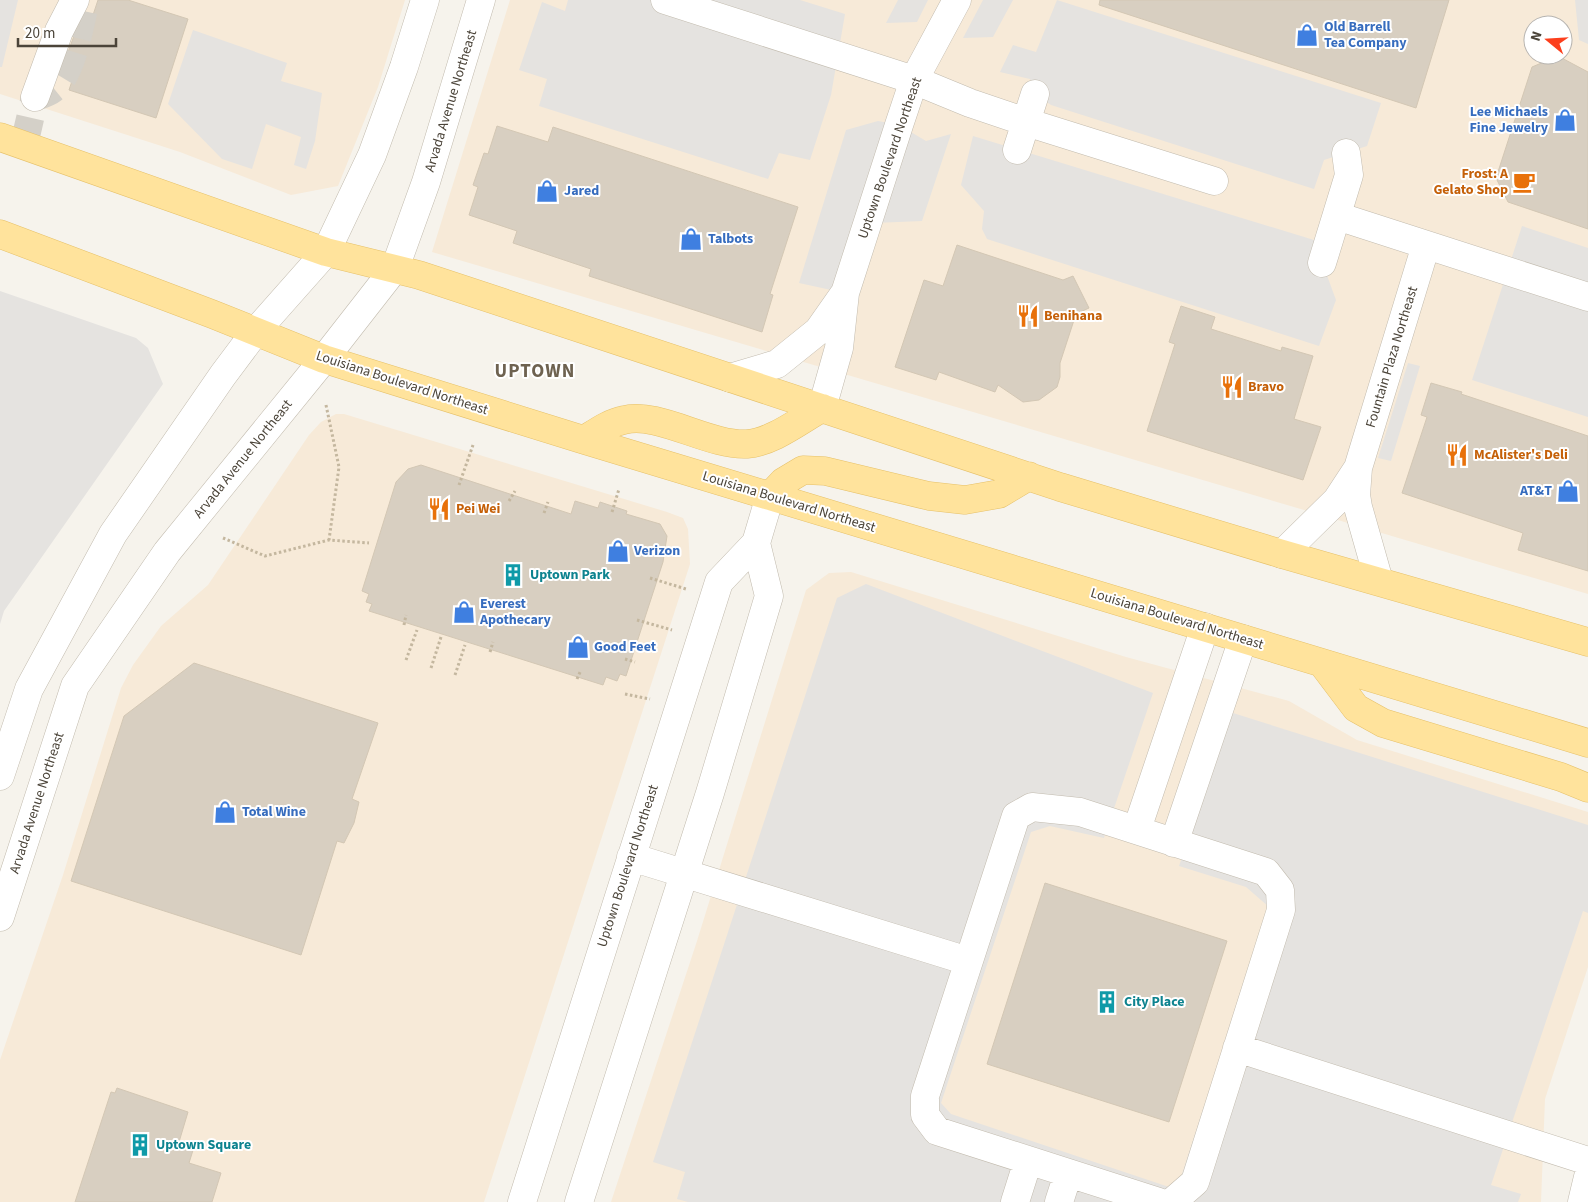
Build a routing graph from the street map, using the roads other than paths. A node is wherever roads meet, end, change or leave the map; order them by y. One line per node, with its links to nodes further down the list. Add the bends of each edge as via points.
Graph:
1 (75, 0): 8 (street, via 59,30)
2 (424, 0): 17 (street, via 372,155)
3 (481, 0): 19 (street, Arvada Avenue Northeast, via 426,182)
4 (665, 0): 6 (street)
5 (957, 0): 6 (street, Uptown Boulevard Northeast)
6 (914, 80): 9 (street); 20 (street, Uptown Boulevard Northeast)
7 (1034, 94): 9 (street)
8 (35, 97)
9 (1026, 122): 11 (street); 13 (street)
10 (0, 137): 17 (main road)
11 (1017, 150)
12 (1346, 153): 14 (street, via 1349,176)
13 (1214, 181)
14 (1336, 216): 16 (street); 18 (street)
15 (0, 234): 22 (main road, Louisiana Boulevard Northeast)
16 (1426, 245): 21 (street); 27 (street, Fountain Plaza Northeast)
17 (326, 252): 19 (main road); 22 (street)
18 (1322, 263)
19 (394, 268): 23 (street, Arvada Avenue Northeast); 24 (main road)
20 (845, 293): 24 (street, Uptown Boulevard Northeast, via 818,331 777,364); 25 (street, Uptown Boulevard Northeast, via 839,348)
21 (1588, 297)
22 (256, 331): 23 (main road, Louisiana Boulevard Northeast); 38 (street, via 113,534 29,689)
23 (324, 359): 26 (main road, Louisiana Boulevard Northeast); 44 (street, Arvada Avenue Northeast, via 167,552 75,686)
24 (730, 378): 25 (main road)
25 (822, 408): 26 (main road, via 770,437 748,444 725,442 647,420 626,419 605,426); 28 (main road)
26 (584, 440): 29 (main road, Louisiana Boulevard Northeast)
27 (1358, 468): 31 (street, Fountain Plaza Northeast, via 1337,500); 32 (street, Fountain Plaza Northeast, via 1356,495)
28 (1029, 476): 29 (main road, via 999,494 965,500 929,496 825,471 803,470 783,482); 31 (main road)
29 (770, 496): 30 (street, Uptown Boulevard Northeast); 33 (main road, Louisiana Boulevard Northeast)
30 (756, 543): 42 (street, Uptown Boulevard Northeast, via 719,582); 43 (street, via 769,596)
31 (1282, 554): 32 (main road)
32 (1378, 581): 35 (main road)
33 (1205, 627): 34 (main road, Louisiana Boulevard Northeast); 40 (street)
34 (1243, 639): 36 (main road, Louisiana Boulevard Northeast); 41 (street)
35 (1588, 642)
36 (1322, 663): 37 (main road, Louisiana Boulevard Northeast); 39 (main road, via 1356,708 1383,723)
37 (1588, 743)
38 (0, 776)
39 (1588, 788)
40 (1137, 829): 41 (street); 45 (street, via 1080,812 1032,807 1016,816)
41 (1174, 843): 46 (street, via 1266,872 1280,890 1281,910)
42 (631, 857): 43 (street); 51 (street, Uptown Boulevard Northeast)
43 (684, 873): 45 (street); 52 (street)
44 (0, 917)
45 (968, 961): 47 (street, via 924,1096 925,1114 938,1131)
46 (1237, 1048): 48 (street); 56 (street, via 1195,1182)
47 (1028, 1161): 49 (street); 53 (street)
48 (1588, 1161)
49 (1068, 1174): 54 (street); 55 (street)
50 (1588, 1177): 57 (street)
51 (522, 1202)
52 (579, 1202)
53 (1015, 1202)
54 (1059, 1202)
55 (1159, 1202)
56 (1172, 1202)
57 (1582, 1202)

